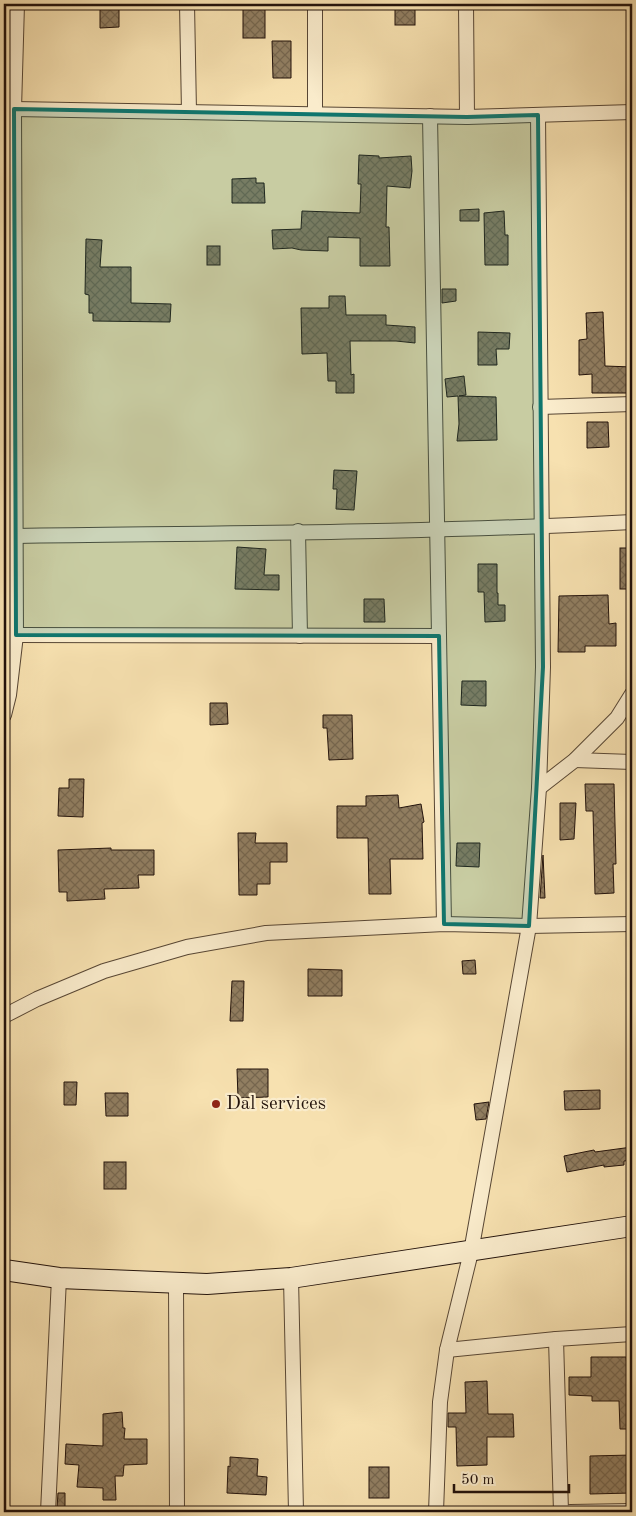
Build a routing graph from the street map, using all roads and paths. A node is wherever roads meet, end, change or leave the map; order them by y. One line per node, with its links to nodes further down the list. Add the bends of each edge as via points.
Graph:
1 (17, 4): 5 (street)
2 (187, 4): 6 (street)
3 (314, 4): 8 (street)
4 (466, 4): 11 (street)
5 (14, 108): 6 (street); 18 (street)
6 (189, 112): 8 (street)
7 (632, 112): 9 (street)
8 (315, 114): 10 (street)
9 (538, 115): 11 (street); 13 (street)
10 (430, 116): 11 (street); 16 (street)
11 (466, 117)
12 (632, 404): 13 (street)
13 (540, 407): 15 (street)
14 (632, 522): 15 (street)
15 (542, 527): 16 (street); 26 (street, via 543,667)
16 (438, 529): 17 (street); 21 (street)
17 (298, 532): 18 (street); 20 (street)
18 (16, 536): 19 (street)
19 (16, 635): 20 (street); 23 (street)
20 (300, 636): 21 (street)
21 (439, 636): 27 (street)
22 (632, 694): 24 (street, via 617,718)
23 (4, 715)
24 (575, 760): 25 (street); 26 (street)
25 (632, 762)
26 (539, 788): 29 (street)
27 (444, 924): 29 (street); 30 (street, via 266,933 187,947 104,971)
28 (632, 924): 29 (street)
29 (529, 926): 32 (street)
30 (4, 1016)
31 (632, 1226): 32 (main road)
32 (471, 1252): 35 (main road); 39 (street)
33 (4, 1270): 34 (main road)
34 (59, 1278): 36 (main road); 41 (street)
35 (291, 1278): 36 (main road); 43 (street)
36 (176, 1284): 42 (street)
37 (632, 1334): 38 (street)
38 (556, 1340): 39 (street); 45 (street)
39 (447, 1350): 44 (street, via 440,1402)
40 (632, 1511): 46 (street)
41 (48, 1512)
42 (177, 1512)
43 (296, 1512)
44 (436, 1512)
45 (561, 1512)
46 (570, 1512)

